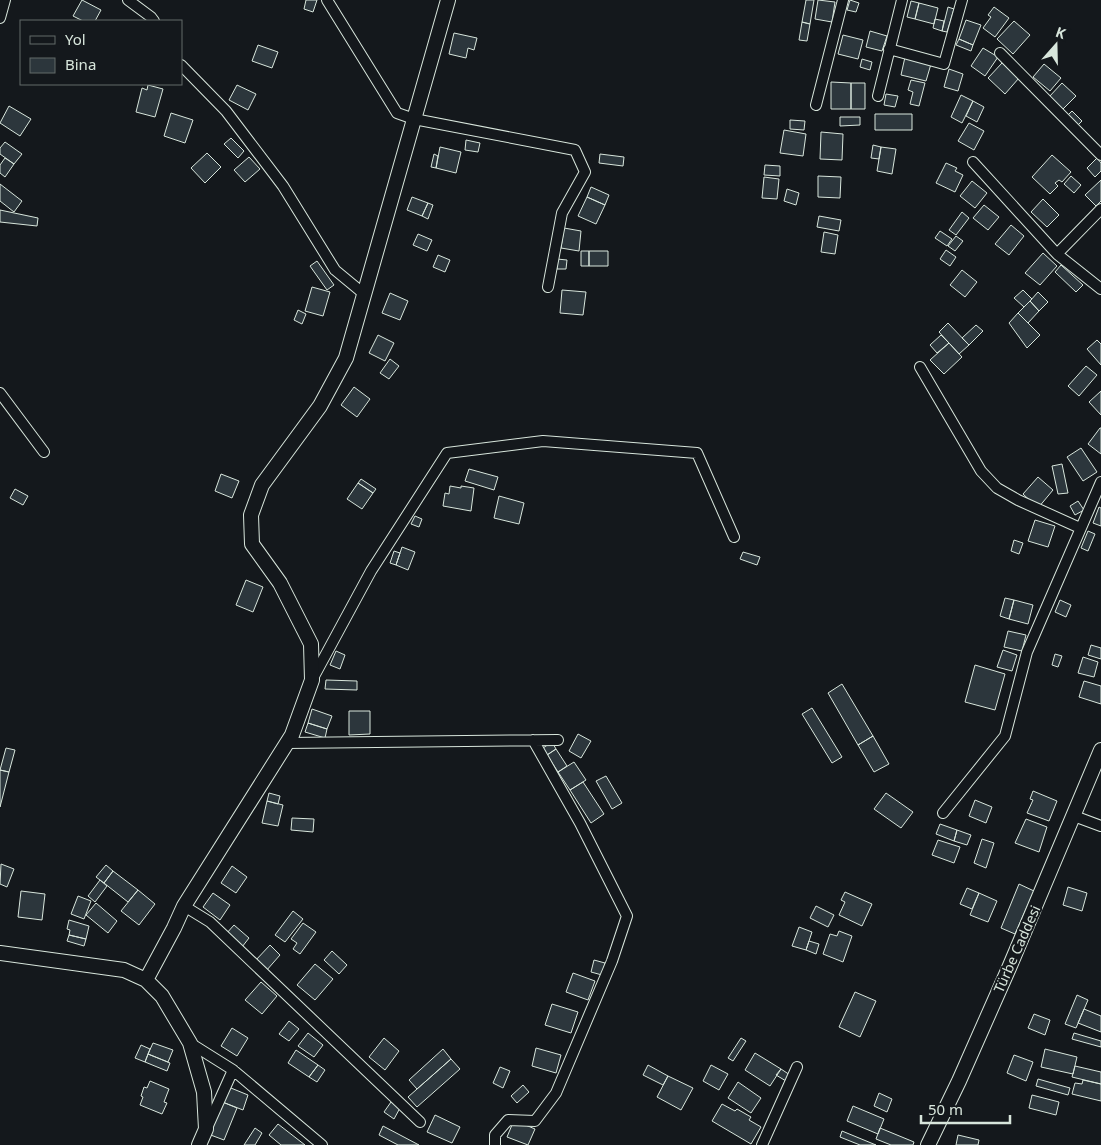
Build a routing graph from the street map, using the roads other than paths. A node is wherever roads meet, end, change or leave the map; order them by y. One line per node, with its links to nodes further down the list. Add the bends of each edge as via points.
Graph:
1 (5, 0): 8 (street)
2 (128, 0): 9 (street)
3 (327, 0): 15 (street, via 397,112)
4 (448, 0): 15 (street)
5 (843, 0): 14 (street)
6 (902, 0): 10 (street)
7 (962, 0): 10 (street, via 944,64)
8 (0, 18)
9 (153, 20)
10 (889, 49): 13 (street)
11 (1000, 53): 16 (street)
12 (182, 66): 22 (street, via 226,111 283,186 335,270)
13 (878, 96)
14 (816, 105)
15 (414, 119): 20 (street, via 574,150 585,172 562,213); 22 (street)
16 (1101, 156)
17 (973, 162): 19 (street)
18 (1101, 209): 19 (street)
19 (1057, 254): 21 (street)
20 (548, 287)
21 (1101, 289)
22 (364, 294): 29 (street, via 346,358 320,406 262,485 251,515 252,544 280,583 311,644)
23 (920, 366): 27 (street, via 981,471 997,488)
24 (0, 393): 25 (street)
25 (44, 452)
26 (1101, 482): 27 (street)
27 (1080, 528): 34 (street, via 1027,652 1006,736)
28 (734, 537): 29 (street, via 697,453 543,441 447,453 371,571)
29 (312, 680): 32 (street)
30 (533, 740): 31 (street); 32 (street); 47 (street, via 627,916 612,961 556,1093 535,1121 508,1120 495,1135)
31 (558, 740)
32 (287, 742): 37 (street)
33 (1101, 750): 35 (street, Türbe Caddesi)
34 (943, 813)
35 (1074, 816): 36 (street); 49 (street, Türbe Caddesi)
36 (1101, 826)
37 (184, 906): 39 (street); 43 (street, via 210,922)
38 (0, 953): 39 (street, via 124,970)
39 (146, 980): 40 (street, via 162,996)
40 (190, 1043): 42 (street); 44 (street, via 204,1092)
41 (797, 1067): 48 (street)
42 (233, 1070): 44 (street); 46 (street)
43 (420, 1122)
44 (206, 1129): 45 (street)
45 (200, 1145)
46 (322, 1145)
47 (495, 1145)
48 (762, 1145)
49 (928, 1145)

